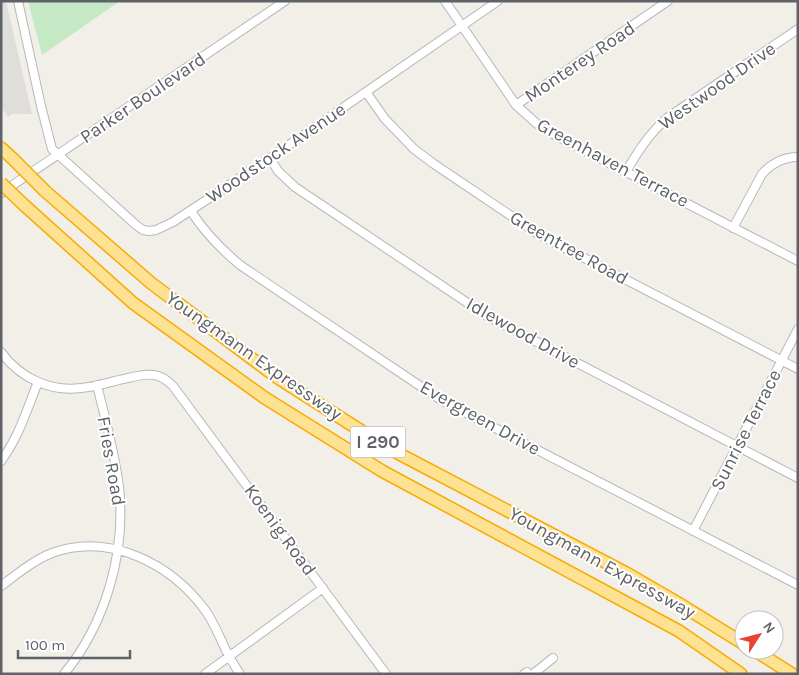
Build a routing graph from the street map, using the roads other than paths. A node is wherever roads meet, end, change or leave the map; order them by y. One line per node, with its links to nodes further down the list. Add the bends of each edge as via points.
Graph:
1 (18, 1): 11 (street, via 52,148)
2 (285, 1): 11 (street, Parker Boulevard)
3 (445, 1): 6 (street, Greenhaven Terrace)
4 (498, 1): 6 (street, Woodstock Avenue)
5 (668, 1): 9 (street, Monterey Road)
6 (462, 26): 8 (street, Woodstock Avenue); 9 (street, Greenhaven Terrace)
7 (797, 30): 14 (street, Westwood Drive, via 668,118 649,136)
8 (366, 92): 13 (street, Woodstock Avenue); 22 (street, Greentree Road, via 385,119 414,149 538,234)
9 (516, 105): 14 (street, Greenhaven Terrace, via 547,131)
10 (1, 148): 34 (highway, Youngmann Expressway / I 290, bridge, via 45,191 151,283 275,376 388,448 628,574)
11 (59, 155): 16 (street, Parker Boulevard); 17 (street, Woodstock Avenue, via 143,230 156,230)
12 (798, 157): 18 (street, via 776,162 762,174)
13 (270, 158): 17 (street, Woodstock Avenue); 26 (street, Idlewood Drive, via 295,187 487,316)
14 (626, 172): 18 (street, Greenhaven Terrace)
15 (1, 183): 37 (highway, Youngmann Expressway / I 290, bridge, via 133,304 265,398 382,471 679,632)
16 (1, 193)
17 (191, 210): 29 (street, Evergreen Drive, via 208,235 240,265 440,400)
18 (734, 228): 19 (street, Greenhaven Terrace)
19 (798, 261)
20 (798, 329): 22 (street, Sunrise Terrace)
21 (1, 352): 24 (street, via 23,374)
22 (781, 360): 23 (street, Greentree Road); 26 (street, Sunrise Terrace)
23 (798, 369)
24 (38, 382): 25 (street, via 71,389); 27 (street, via 18,433)
25 (97, 386): 30 (street, Fries Road, via 119,487); 33 (street, Koenig Road, via 146,374 167,380)
26 (737, 446): 28 (street, Idlewood Drive); 29 (street, Sunrise Terrace)
27 (1, 461)
28 (798, 478)
29 (694, 531): 31 (street, Evergreen Drive)
30 (118, 549): 32 (street, via 78,546 64,549 38,560); 35 (street, via 147,560 186,588 207,612); 40 (street, Fries Road, via 102,608 88,640)
31 (798, 585)
32 (1, 586)
33 (323, 588): 35 (street); 43 (street, Koenig Road)
34 (734, 638)
35 (229, 657): 41 (street); 42 (street)
36 (553, 658): 46 (street)
37 (720, 658): 47 (highway); 48 (highway, Youngmann Expressway / I 290)
38 (766, 660): 49 (highway)
39 (770, 660): 50 (highway)
40 (64, 674)
41 (205, 674)
42 (240, 674)
43 (386, 674)
44 (524, 674): 45 (street)
45 (528, 674)
46 (534, 674)
47 (736, 674)
48 (741, 674)
49 (784, 674)
50 (792, 674)

